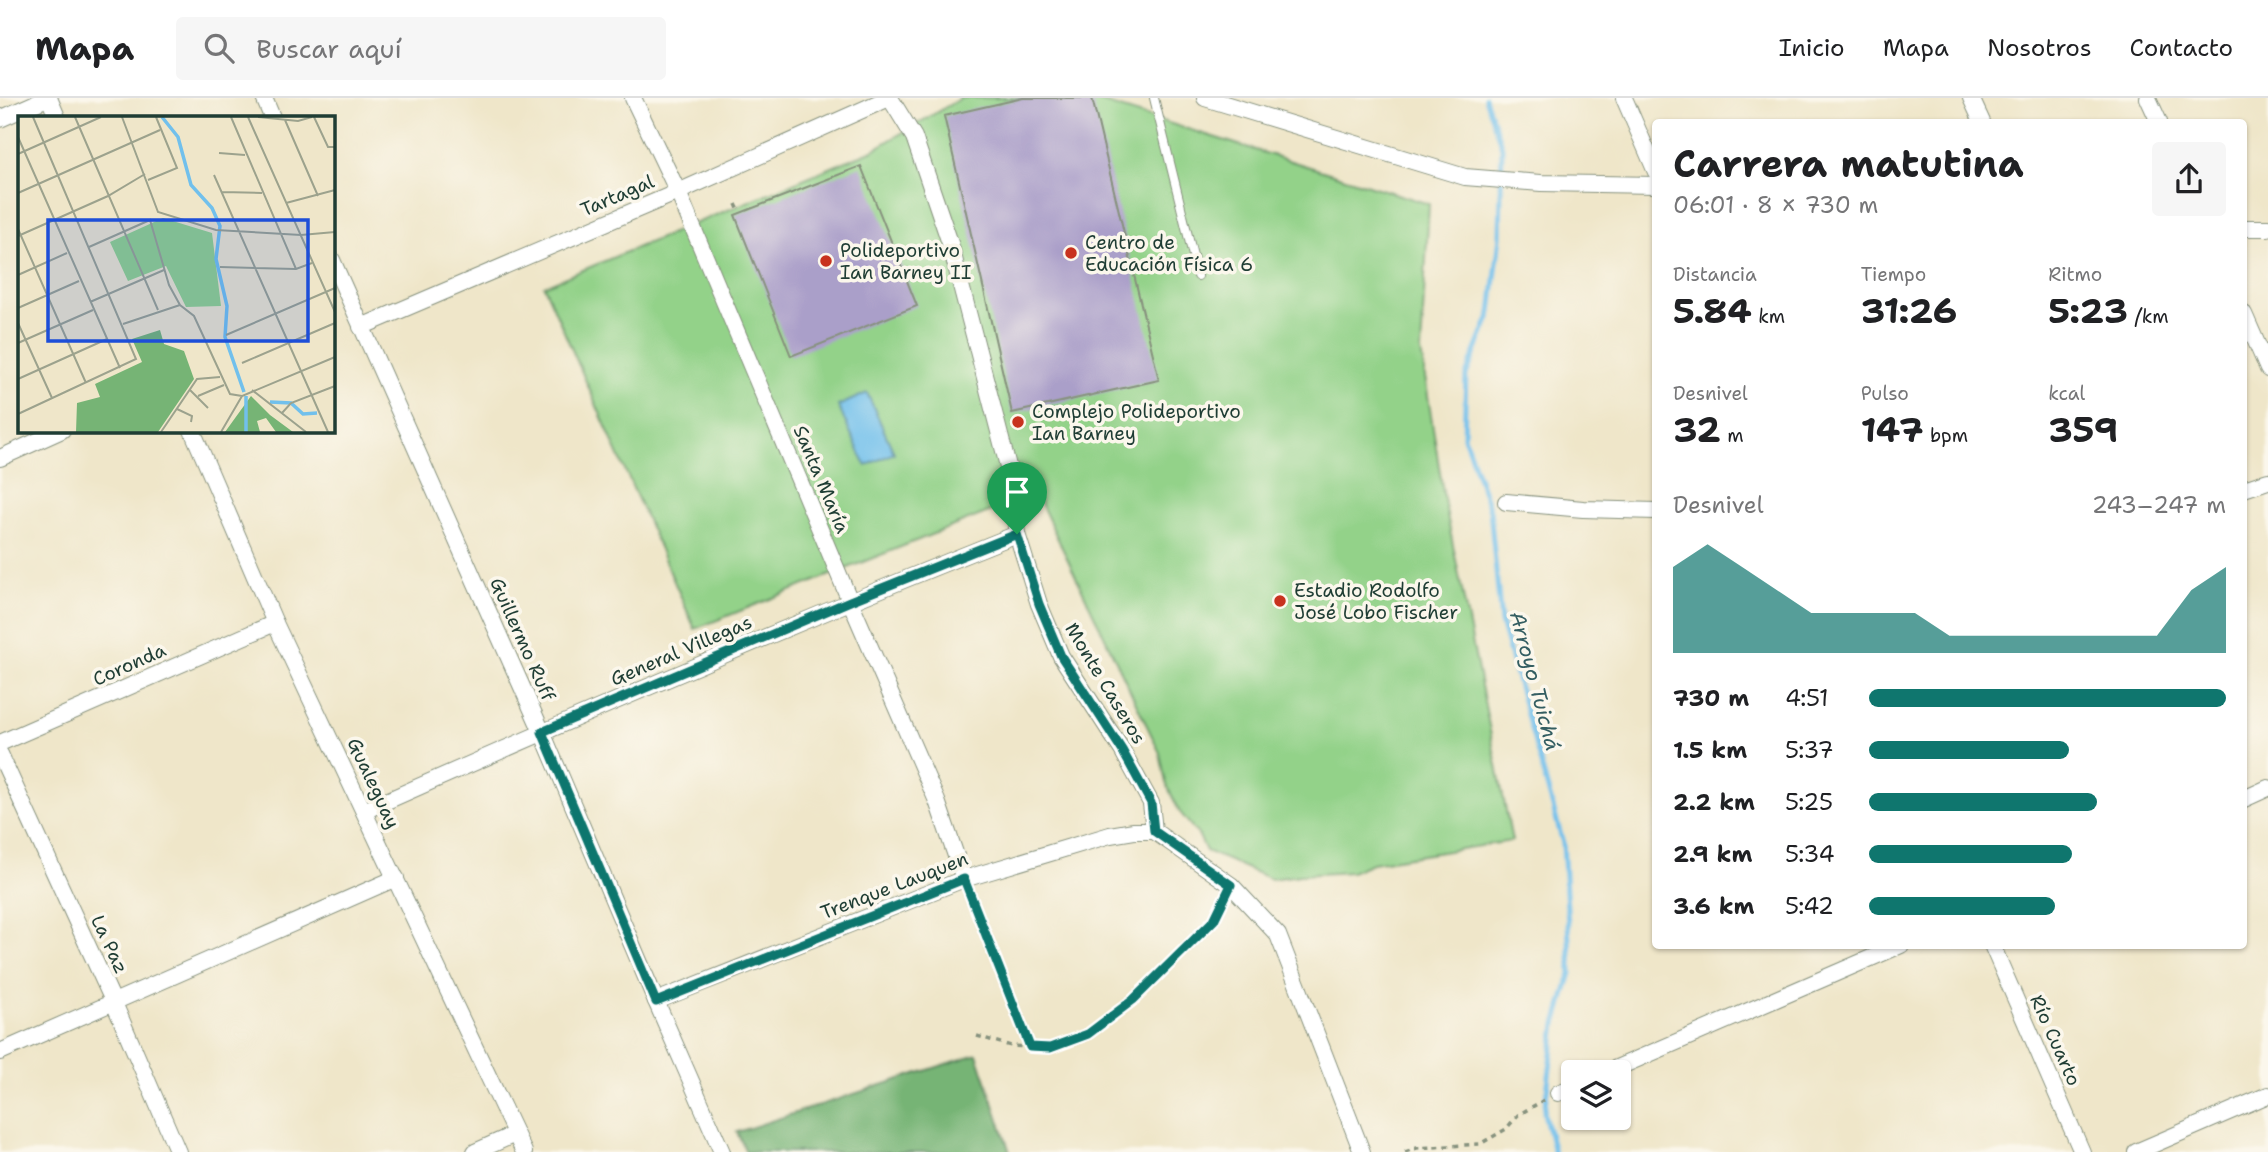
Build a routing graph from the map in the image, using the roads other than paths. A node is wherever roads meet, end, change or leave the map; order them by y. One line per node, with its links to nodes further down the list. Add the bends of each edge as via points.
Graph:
1 (48, 98): 10 (street); 12 (street)
2 (264, 98): 11 (street)
3 (633, 98): 17 (street, Santa María)
4 (889, 98): 17 (street, Tartagal); 32 (street, Monte Caseros, via 914,137 950,243 1010,474)
5 (1154, 98): 21 (lane)
6 (1205, 98): 16 (street, via 1465,177)
7 (1624, 98): 15 (street)
8 (1971, 98): 13 (street)
9 (2148, 98): 14 (street)
10 (57, 116)
11 (272, 116)
12 (0, 119)
13 (1981, 119)
14 (2157, 119)
15 (1652, 163)
16 (1652, 185)
17 (678, 192): 23 (street, Tartagal); 33 (street, Santa María)
18 (2247, 228): 19 (street)
19 (2268, 228)
20 (334, 265): 23 (street, Guillermo Ruff)
21 (1198, 276)
22 (2247, 321): 24 (street)
23 (361, 327): 35 (street, Guillermo Ruff)
24 (2268, 369)
25 (58, 432): 27 (street)
26 (193, 432): 34 (street, Gualeguay)
27 (0, 458)
28 (2268, 481): 29 (street)
29 (2247, 488)
30 (1506, 502): 31 (street)
31 (1652, 511)
32 (1017, 534): 33 (street, General Villegas); 41 (street, Monte Caseros, via 1061,656 1151,803)
33 (850, 601): 35 (street, General Villegas); 43 (street, Santa María, via 937,801)
34 (275, 623): 36 (street, Coronda); 40 (street, Gualeguay)
35 (542, 732): 40 (street, General Villegas); 46 (street, Guillermo Ruff)
36 (0, 743)
37 (0, 754): 47 (street, La Paz)
38 (2268, 788): 39 (street)
39 (2247, 798)
40 (364, 811): 42 (street, Gualeguay)
41 (1154, 831): 43 (street, Trenque Lauquen, via 1110,835); 56 (street, via 1231,885 1278,935)
42 (396, 878): 47 (street); 51 (street, Gualeguay)
43 (964, 879): 46 (street, Trenque Lauquen)
44 (1893, 949): 49 (street)
45 (1994, 949): 57 (street, Río Cuarto)
46 (656, 1002): 55 (street, Guillermo Ruff)
47 (114, 1003): 48 (street); 52 (street, La Paz)
48 (0, 1052)
49 (1631, 1062)
50 (2268, 1095): 58 (street)
51 (515, 1134): 53 (street); 54 (street, Gualeguay)
52 (178, 1152)
53 (475, 1152)
54 (524, 1152)
55 (722, 1152)
56 (1362, 1152)
57 (2082, 1152)
58 (2136, 1152)

